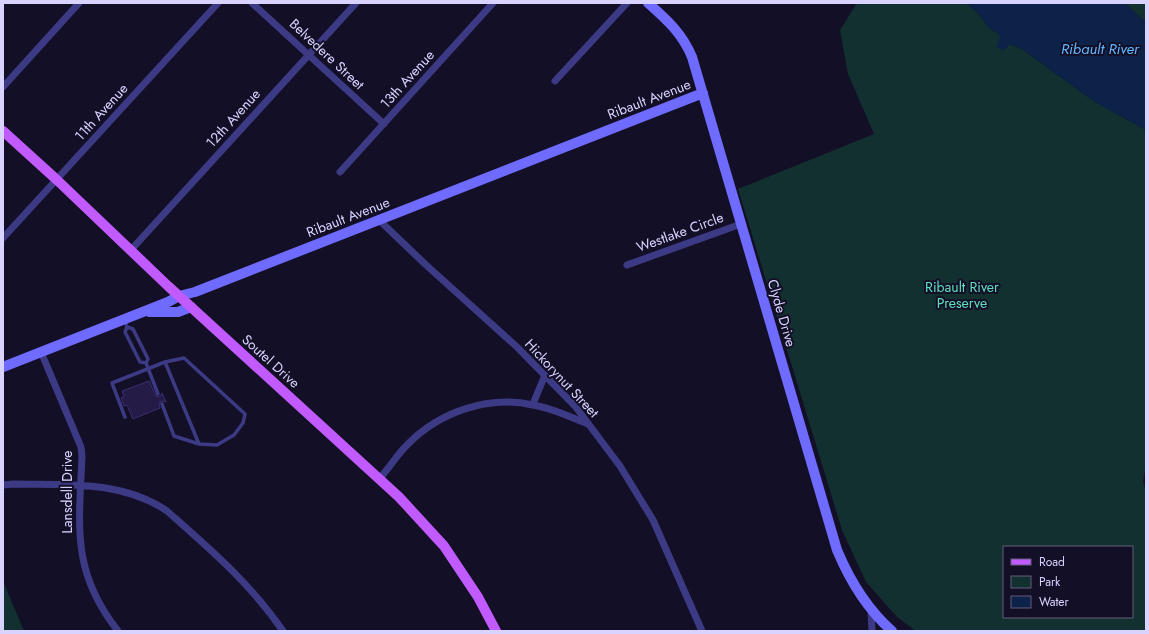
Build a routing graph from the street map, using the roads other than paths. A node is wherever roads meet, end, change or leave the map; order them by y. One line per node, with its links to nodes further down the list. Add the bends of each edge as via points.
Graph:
1 (79, 3): 10 (street)
2 (218, 3): 15 (street, 11th Avenue)
3 (252, 3): 8 (street, Belvedere Street)
4 (356, 3): 8 (street, 12th Avenue)
5 (493, 3): 12 (street, 13th Avenue)
6 (626, 3): 9 (street)
7 (648, 3): 11 (street, Clyde Drive, via 672,25 687,45)
8 (309, 54): 12 (street, Belvedere Street); 19 (street, 12th Avenue)
9 (555, 81)
10 (3, 87)
11 (703, 93): 16 (street, Ribault Avenue); 17 (street, Clyde Drive)
12 (384, 124): 14 (street, 13th Avenue)
13 (3, 131): 15 (main road, Soutel Drive)
14 (340, 172)
15 (57, 180): 18 (street, 11th Avenue); 19 (main road, Soutel Drive)
16 (379, 220): 21 (street, Ribault Avenue); 30 (street, Hickorynut Street)
17 (741, 224): 20 (street, Westlake Circle); 40 (street, Clyde Drive, via 833,537 851,580)
18 (3, 238)
19 (130, 250): 21 (main road, Soutel Drive)
20 (627, 265)
21 (179, 296): 22 (main road, Soutel Drive); 23 (street, Ribault Avenue)
22 (191, 307): 23 (street, via 178,312); 37 (main road, Soutel Drive)
23 (143, 312): 24 (street, Ribault Avenue)
24 (126, 323): 25 (street, Ribault Avenue); 27 (lane, via 133,329 148,359); 27 (lane, via 125,332 140,362)
25 (41, 352): 28 (street, Ribault Avenue); 39 (street, Lansdell Drive, via 80,447)
26 (165, 362): 29 (lane); 36 (lane); 36 (lane, via 184,358 245,414 243,423 234,435 217,446)
27 (146, 363): 29 (lane)
28 (3, 367)
29 (148, 368): 31 (lane); 34 (lane, via 112,382)
30 (545, 376): 33 (street); 35 (street, Hickorynut Street, via 575,406)
31 (158, 394)
32 (162, 404): 36 (lane, via 174,436)
33 (533, 404): 35 (street); 37 (street, via 483,404 463,409 442,419 407,445)
34 (126, 417)
35 (588, 424): 44 (street, Hickorynut Street, via 620,466 653,520)
36 (199, 444)
37 (380, 478): 43 (main road, Soutel Drive, via 444,546 478,597)
38 (3, 485): 39 (street)
39 (80, 486): 41 (street, Lansdell Drive, via 79,532 85,569 95,597); 42 (street, via 127,492 156,503 236,573 256,594)
40 (871, 610): 45 (street); 46 (street, Clyde Drive)
41 (118, 631)
42 (283, 631)
43 (496, 631)
44 (702, 631)
45 (872, 631)
46 (892, 631)

